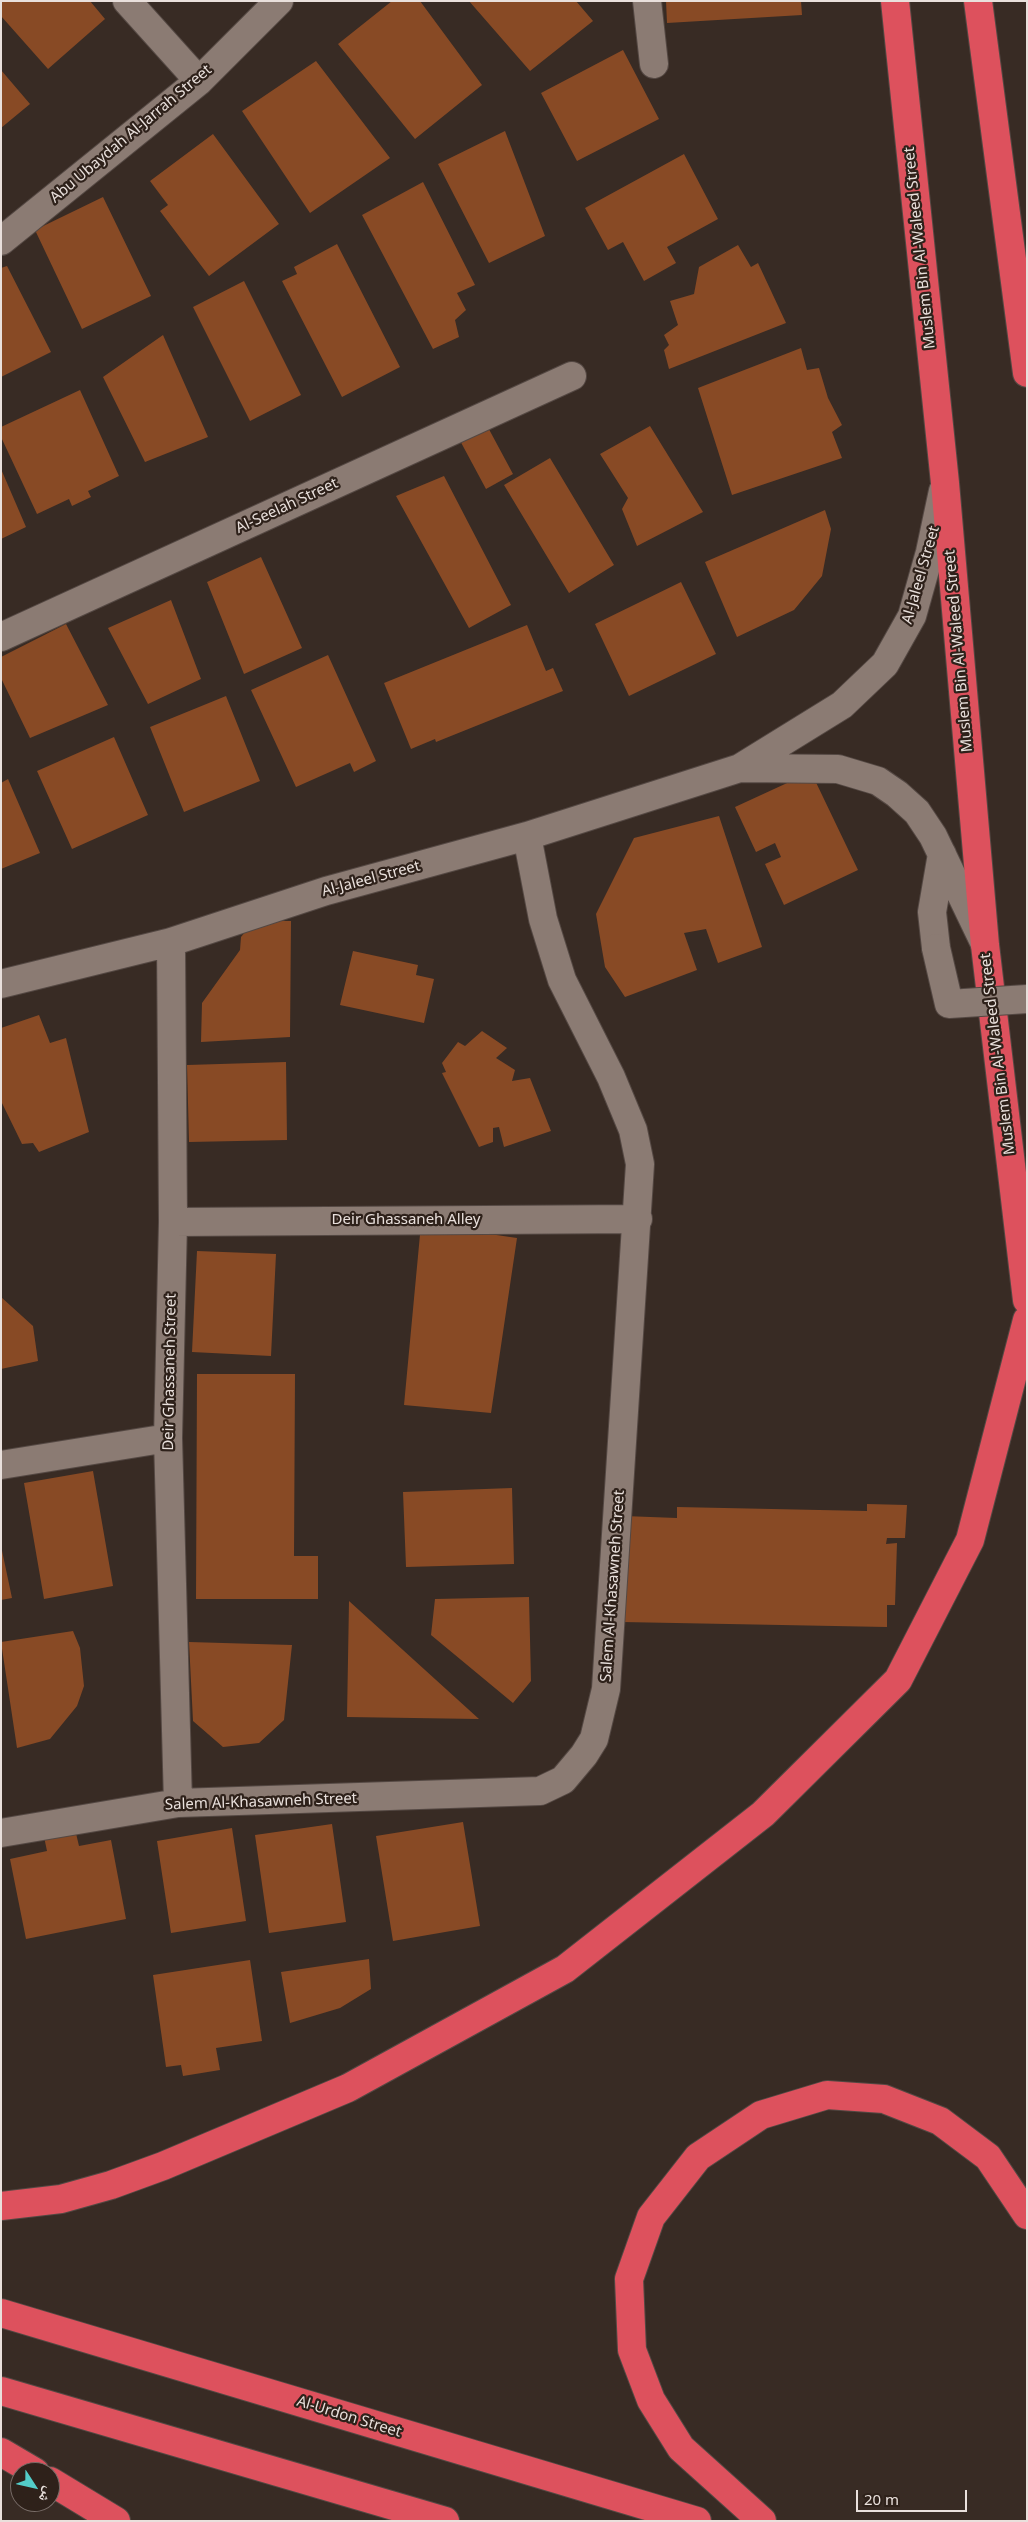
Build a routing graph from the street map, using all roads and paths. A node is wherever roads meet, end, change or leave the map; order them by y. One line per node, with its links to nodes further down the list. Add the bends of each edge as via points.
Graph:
1 (127, 1): 7 (street)
2 (279, 1): 7 (street, Abu Ubaydah Al-Jarrah Street)
3 (648, 1): 6 (street)
4 (895, 1): 11 (highway, Muslem Bin Al-Waleed Street)
5 (978, 1): 9 (highway)
6 (654, 64)
7 (199, 81): 8 (street, Abu Ubaydah Al-Jarrah Street)
8 (1, 241)
9 (1027, 373)
10 (572, 376): 12 (street, Al-Seelah Street)
11 (945, 483): 13 (street, Al-Jaleel Street, via 912,616 885,664 842,705); 17 (highway, Muslem Bin Al-Waleed Street)
12 (1, 637)
13 (740, 768): 14 (street, Al-Jaleel Street); 15 (street, Al-Jaleel Street, via 830,768 878,781 916,812)
14 (527, 836): 16 (street, Al-Jaleel Street, via 326,891); 20 (street, Salem Al-Khasawneh Street, via 543,919 562,980 633,1130 640,1164)
15 (942, 854): 17 (street, Al-Jaleel Street); 19 (street, bridge, via 932,912 936,948 949,1004)
16 (171, 942): 18 (street, Al-Jaleel Street); 21 (street, Deir Ghassaneh Street)
17 (986, 945): 22 (highway, Muslem Bin Al-Waleed Street)
18 (1, 984)
19 (1027, 998)
20 (638, 1219): 21 (street, Deir Ghassaneh Alley); 26 (street, Salem Al-Khasawneh Street, via 606,1689 594,1739 584,1755 562,1780 540,1791)
21 (173, 1222): 24 (street, Deir Ghassaneh Street)
22 (1027, 1300)
23 (1027, 1320): 28 (highway, via 970,1540 898,1680 763,1814 565,1969 348,2088 163,2166 111,2184 61,2198)
24 (168, 1438): 25 (street); 26 (street, Deir Ghassaneh Street)
25 (1, 1465)
26 (178, 1803): 27 (street, Salem Al-Khasawneh Street)
27 (1, 1832)
28 (1, 2206)
29 (1027, 2215): 38 (highway, via 988,2157 940,2121 884,2099 827,2095 761,2115 698,2157 651,2218 629,2279 632,2350 651,2400 680,2448)
30 (1, 2313): 37 (highway, Al-Urdon Street)
31 (1, 2391): 36 (highway)
32 (1, 2452): 33 (highway)
33 (18, 2462)
34 (60, 2487): 35 (highway)
35 (116, 2521)
36 (445, 2521)
37 (696, 2521)
38 (762, 2521)

